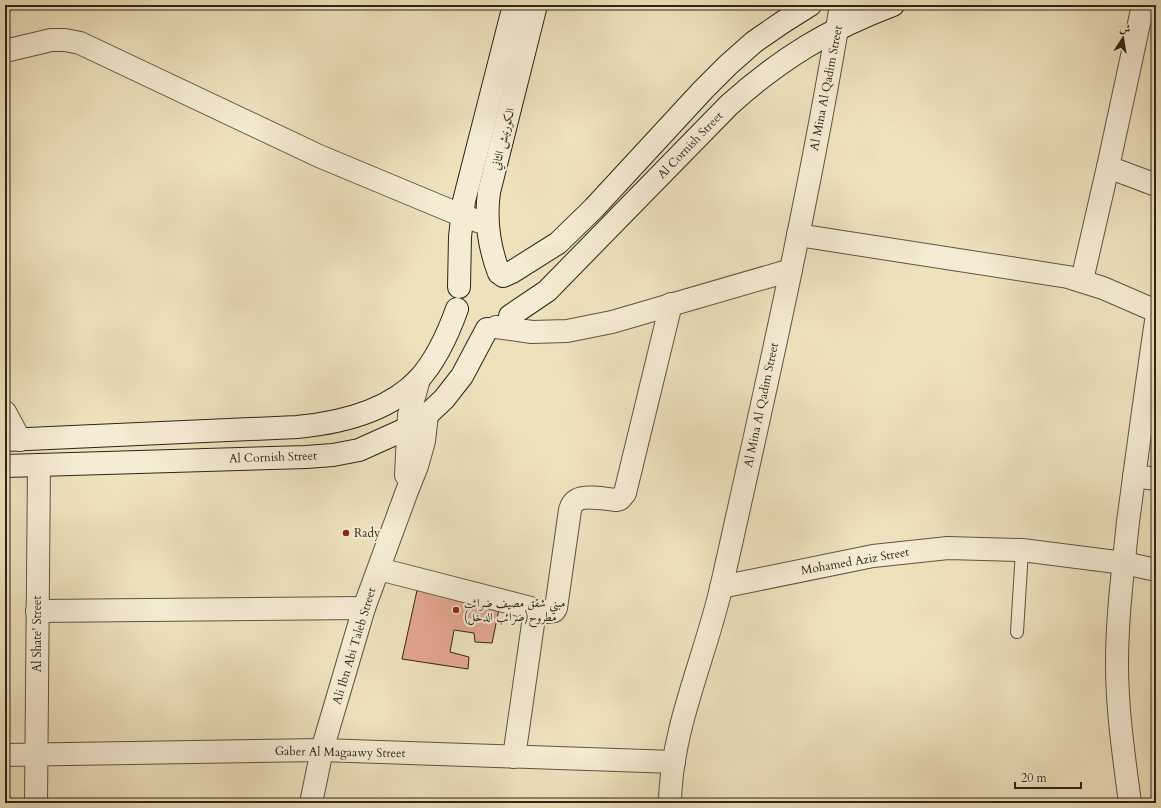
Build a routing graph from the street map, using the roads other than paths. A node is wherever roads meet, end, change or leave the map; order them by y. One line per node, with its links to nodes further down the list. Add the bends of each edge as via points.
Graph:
1 (514, 5): 11 (street, via 467,189)
2 (536, 5): 12 (street, الكورنيش الثاني, via 489,192)
3 (810, 5): 16 (street, via 754,42 728,65 558,244 512,272)
4 (841, 5): 7 (street, Al Mina Al Qadim Street)
5 (893, 5): 7 (street, Al Cornish Street)
6 (1143, 5): 9 (street)
7 (837, 29): 13 (street, Al Mina Al Qadim Street); 23 (street, Al Cornish Street, via 808,44 754,82 547,291)
8 (5, 51): 11 (street, via 51,40 80,43 319,156)
9 (1108, 167): 10 (street); 17 (street)
10 (1156, 185)
11 (463, 216): 12 (street); 14 (street)
12 (488, 233): 14 (street, via 481,251 470,252); 16 (street, الكورنيش الثاني, via 492,256)
13 (798, 235): 15 (street, Al Mina Al Qadim Street); 17 (street)
14 (460, 246): 18 (street)
15 (791, 270): 19 (street); 39 (street, Al Mina Al Qadim Street)
16 (501, 275): 18 (street, via 488,270 476,272 466,277); 23 (street, via 509,282 514,294 514,308)
17 (1082, 280): 21 (street)
18 (459, 287): 20 (street)
19 (672, 304): 23 (street, via 612,322 567,331 532,332); 41 (street, via 625,493 616,500 583,498 572,504 556,608 550,612)
20 (457, 309): 23 (street, via 462,318 478,328); 24 (street, via 436,355)
21 (1156, 311)
22 (1156, 321): 33 (street)
23 (498, 324): 28 (street, Al Cornish Street, via 444,399)
24 (419, 379): 25 (street, via 400,395); 28 (street, Ali Ibn Abi Taleb Street)
25 (378, 408): 27 (street); 28 (street, via 403,412)
26 (5, 412): 29 (street)
27 (354, 417): 29 (street, via 326,424 297,427); 30 (street)
28 (417, 422): 30 (street, Al Cornish Street); 37 (street, Ali Ibn Abi Taleb Street, via 407,491)
29 (13, 440)
30 (359, 450): 31 (street, Al Cornish Street, via 313,456)
31 (39, 465): 32 (street, Al Cornish Street); 42 (street, Al Shate' Street)
32 (5, 466)
33 (1134, 476): 34 (street); 36 (street)
34 (1156, 480)
35 (1022, 550): 36 (street, Mohamed Aziz Street); 39 (street, Mohamed Aziz Street, via 948,548 873,556); 43 (lane)
36 (1124, 563): 38 (street, Mohamed Aziz Street); 52 (street, via 1117,666 1120,734)
37 (379, 568): 40 (street, Ali Ibn Abi Taleb Street); 41 (street)
38 (1156, 570)
39 (721, 587): 48 (street, Al Mina Al Qadim Street, via 681,726)
40 (364, 608): 42 (street); 44 (street, Ali Ibn Abi Taleb Street)
41 (535, 610): 47 (street)
42 (37, 611): 46 (street, Al Shate' Street)
43 (1017, 632)
44 (322, 750): 46 (street, Gaber Al Magaawy Street); 47 (street, Gaber Al Magaawy Street); 50 (street, Ali Ibn Abi Taleb Street)
45 (5, 755): 46 (street, Gaber Al Magaawy Street)
46 (36, 755): 49 (street, Al Shate' Street)
47 (514, 757): 48 (street, Gaber Al Magaawy Street)
48 (674, 762): 51 (street, Al Mina Al Qadim Street)
49 (36, 803)
50 (311, 803)
51 (670, 803)
52 (1130, 803)

